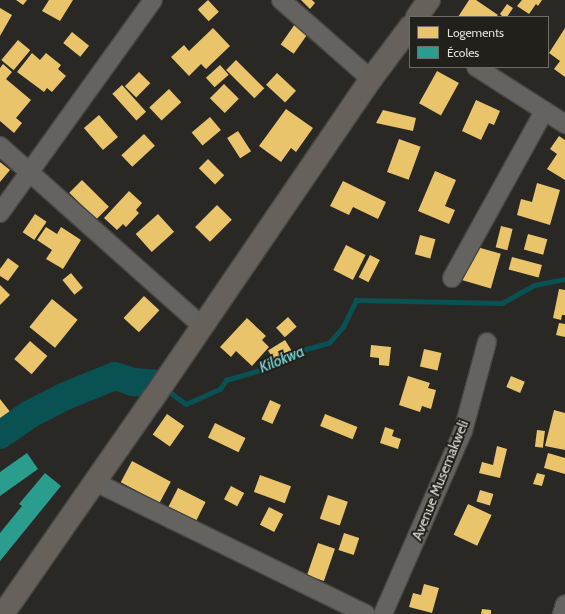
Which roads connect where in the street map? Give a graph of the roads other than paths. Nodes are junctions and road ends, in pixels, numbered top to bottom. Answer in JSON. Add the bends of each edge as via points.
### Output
{"nodes":[{"id":1,"x":152,"y":0,"type":"edge"},
{"id":2,"x":281,"y":0,"type":"edge"},
{"id":3,"x":429,"y":0,"type":"edge"},
{"id":4,"x":418,"y":16,"type":"edge"},
{"id":5,"x":409,"y":28,"type":"edge"},
{"id":6,"x":478,"y":68,"type":"edge"},
{"id":7,"x":371,"y":79,"type":"junction"},
{"id":8,"x":544,"y":111,"type":"junction"},
{"id":9,"x":565,"y":124,"type":"edge"},
{"id":10,"x":0,"y":146,"type":"edge"},
{"id":11,"x":30,"y":173,"type":"junction"},
{"id":12,"x":0,"y":213,"type":"edge"},
{"id":13,"x":452,"y":278,"type":"dead end"},
{"id":14,"x":202,"y":326,"type":"junction"},
{"id":15,"x":487,"y":342,"type":"dead end"},
{"id":16,"x":95,"y":482,"type":"junction"},
{"id":17,"x":565,"y":604,"type":"edge"},
{"id":18,"x":357,"y":612,"type":"edge"},
{"id":19,"x":3,"y":614,"type":"edge"},
{"id":20,"x":383,"y":614,"type":"edge"},
{"id":21,"x":562,"y":614,"type":"edge"}],
"edges":[{"from":1,"to":11,"type":"street"},
{"from":2,"to":7,"type":"street"},
{"from":3,"to":4,"type":"main road"},
{"from":5,"to":7,"type":"main road"},
{"from":6,"to":8,"type":"street"},
{"from":7,"to":14,"type":"main road"},
{"from":8,"to":9,"type":"street"},
{"from":8,"to":13,"type":"street"},
{"from":10,"to":11,"type":"street"},
{"from":11,"to":12,"type":"street"},
{"from":11,"to":14,"type":"street"},
{"from":14,"to":16,"type":"main road"},
{"from":15,"to":20,"type":"street","name":"Avenue Musemakweli","via":[[463,431]]},
{"from":16,"to":18,"type":"street"},
{"from":16,"to":19,"type":"main road"},
{"from":17,"to":21,"type":"street"}]}
